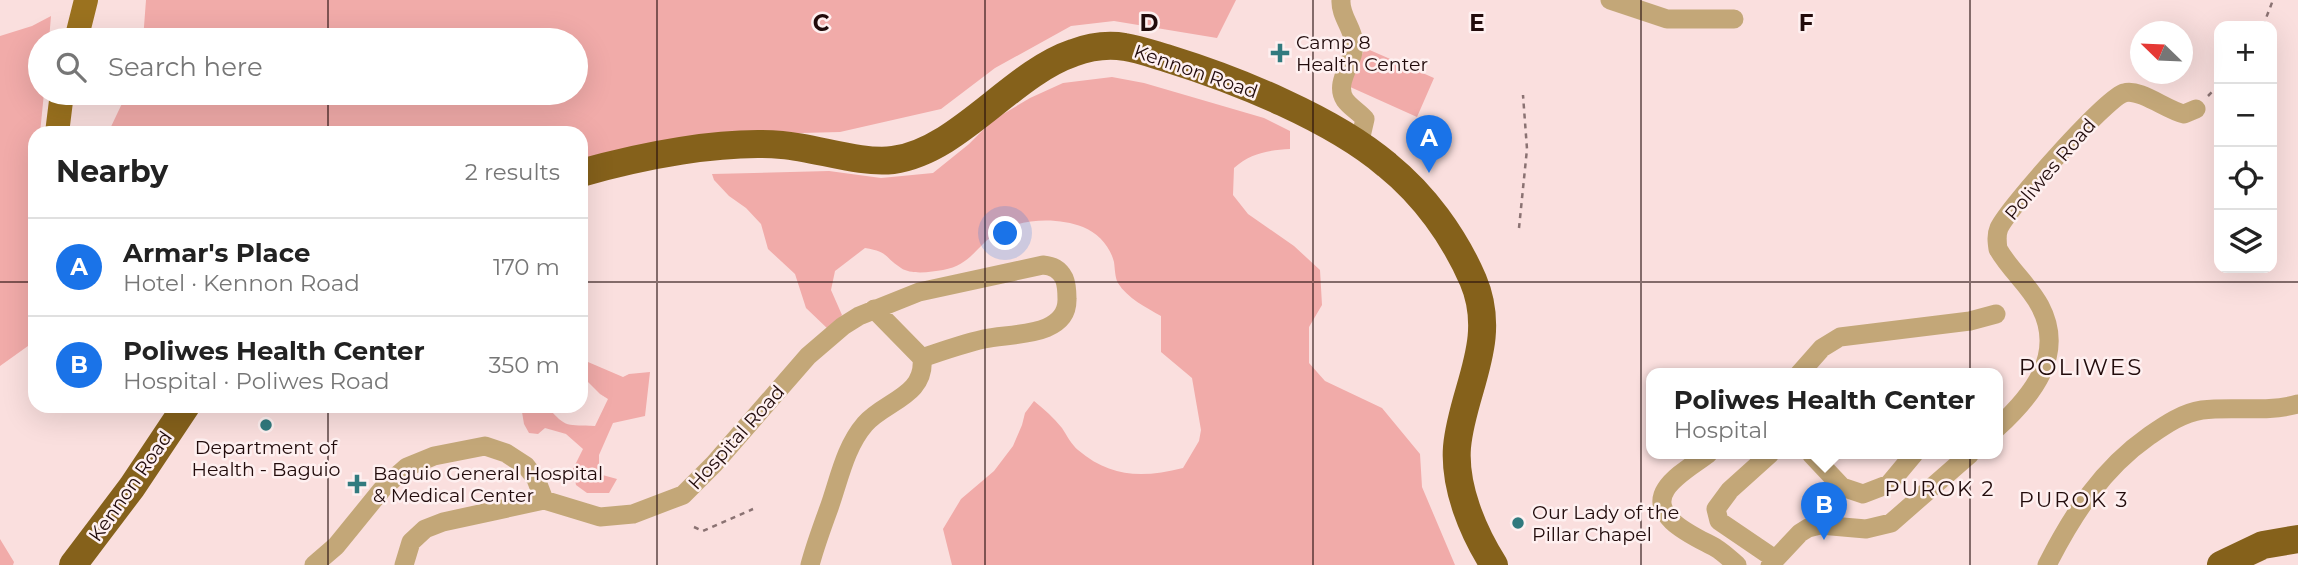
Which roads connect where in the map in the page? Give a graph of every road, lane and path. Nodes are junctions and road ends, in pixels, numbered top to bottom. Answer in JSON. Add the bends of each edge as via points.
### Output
{"nodes":[{"id":1,"x":86,"y":0,"type":"edge"},
{"id":2,"x":1341,"y":0,"type":"edge"},
{"id":3,"x":1610,"y":0,"type":"edge"},
{"id":4,"x":2273,"y":0,"type":"edge"},
{"id":5,"x":1734,"y":19,"type":"dead end"},
{"id":6,"x":2265,"y":21,"type":"edge"},
{"id":7,"x":79,"y":28,"type":"edge"},
{"id":8,"x":1523,"y":95,"type":"dead end"},
{"id":9,"x":60,"y":105,"type":"edge"},
{"id":10,"x":2196,"y":108,"type":"dead end"},
{"id":11,"x":58,"y":126,"type":"edge"},
{"id":12,"x":1359,"y":145,"type":"junction"},
{"id":13,"x":588,"y":171,"type":"edge"},
{"id":14,"x":1519,"y":228,"type":"dead end"},
{"id":15,"x":874,"y":309,"type":"junction"},
{"id":16,"x":1996,"y":314,"type":"dead end"},
{"id":17,"x":922,"y":358,"type":"junction"},
{"id":18,"x":1804,"y":368,"type":"edge"},
{"id":19,"x":2298,"y":404,"type":"edge"},
{"id":20,"x":181,"y":413,"type":"edge"},
{"id":21,"x":2003,"y":421,"type":"edge"},
{"id":22,"x":1703,"y":459,"type":"edge"},
{"id":23,"x":1764,"y":459,"type":"edge"},
{"id":24,"x":1816,"y":459,"type":"edge"},
{"id":25,"x":1910,"y":459,"type":"edge"},
{"id":26,"x":1964,"y":459,"type":"edge"},
{"id":27,"x":544,"y":500,"type":"junction"},
{"id":28,"x":753,"y":509,"type":"dead end"},
{"id":29,"x":694,"y":527,"type":"dead end"},
{"id":30,"x":2298,"y":539,"type":"edge"},
{"id":31,"x":1773,"y":562,"type":"edge"},
{"id":32,"x":73,"y":565,"type":"edge"},
{"id":33,"x":314,"y":565,"type":"edge"},
{"id":34,"x":404,"y":565,"type":"edge"},
{"id":35,"x":810,"y":565,"type":"edge"},
{"id":36,"x":1494,"y":565,"type":"edge"},
{"id":37,"x":1737,"y":565,"type":"edge"},
{"id":38,"x":2047,"y":565,"type":"edge"},
{"id":39,"x":2221,"y":565,"type":"edge"}],
"edges":[{"from":1,"to":7,"type":"main road"},
{"from":2,"to":12,"type":"street","via":[[1355,44],[1342,91],[1344,99],[1365,119]]},
{"from":3,"to":5,"type":"street","via":[[1667,19]]},
{"from":4,"to":6,"type":"path"},
{"from":8,"to":14,"type":"path","via":[[1527,149]]},
{"from":9,"to":11,"type":"main road"},
{"from":10,"to":21,"type":"street","name":"Poliwes Road","via":[[2184,114],[2135,92],[2120,94],[2056,157],[2006,217],[1999,229],[1998,249],[2041,306],[2049,347],[2039,380]]},
{"from":12,"to":13,"type":"highway","name":"Kennon Road","via":[[1266,95],[1205,70],[1124,47],[1095,47],[1046,66],[954,132],[915,154],[892,160],[749,145]]},
{"from":12,"to":36,"type":"highway","name":"Kennon Road","via":[[1386,163],[1435,216],[1459,252],[1477,292],[1480,351],[1457,466],[1475,527]]},
{"from":15,"to":17,"type":"street"},
{"from":15,"to":17,"type":"street","name":"Hospital Road","via":[[919,292],[1042,265],[1063,276],[1068,306],[1055,324]]},
{"from":15,"to":27,"type":"street","name":"Hospital Road","via":[[843,326],[808,356],[683,495],[633,514],[600,517]]},
{"from":16,"to":18,"type":"street","via":[[1840,337]]},
{"from":17,"to":35,"type":"street","via":[[916,385],[867,422],[852,442]]},
{"from":19,"to":38,"type":"street","via":[[2271,410],[2198,410],[2164,425],[2117,461],[2090,492]]},
{"from":20,"to":32,"type":"highway","name":"Kennon Road"},
{"from":22,"to":37,"type":"street","via":[[1666,489],[1664,508],[1679,528]]},
{"from":23,"to":31,"type":"street","via":[[1716,509],[1719,521]]},
{"from":24,"to":25,"type":"street","via":[[1842,487],[1863,494],[1889,484]]},
{"from":26,"to":31,"type":"street","via":[[1891,523],[1866,529],[1808,528]]},
{"from":27,"to":33,"type":"street","via":[[526,466],[506,453],[485,446],[434,456],[407,467],[384,487]]},
{"from":27,"to":34,"type":"street","via":[[425,528],[411,542]]},
{"from":28,"to":29,"type":"path","via":[[703,531]]},
{"from":30,"to":39,"type":"highway","via":[[2263,545]]}]}
